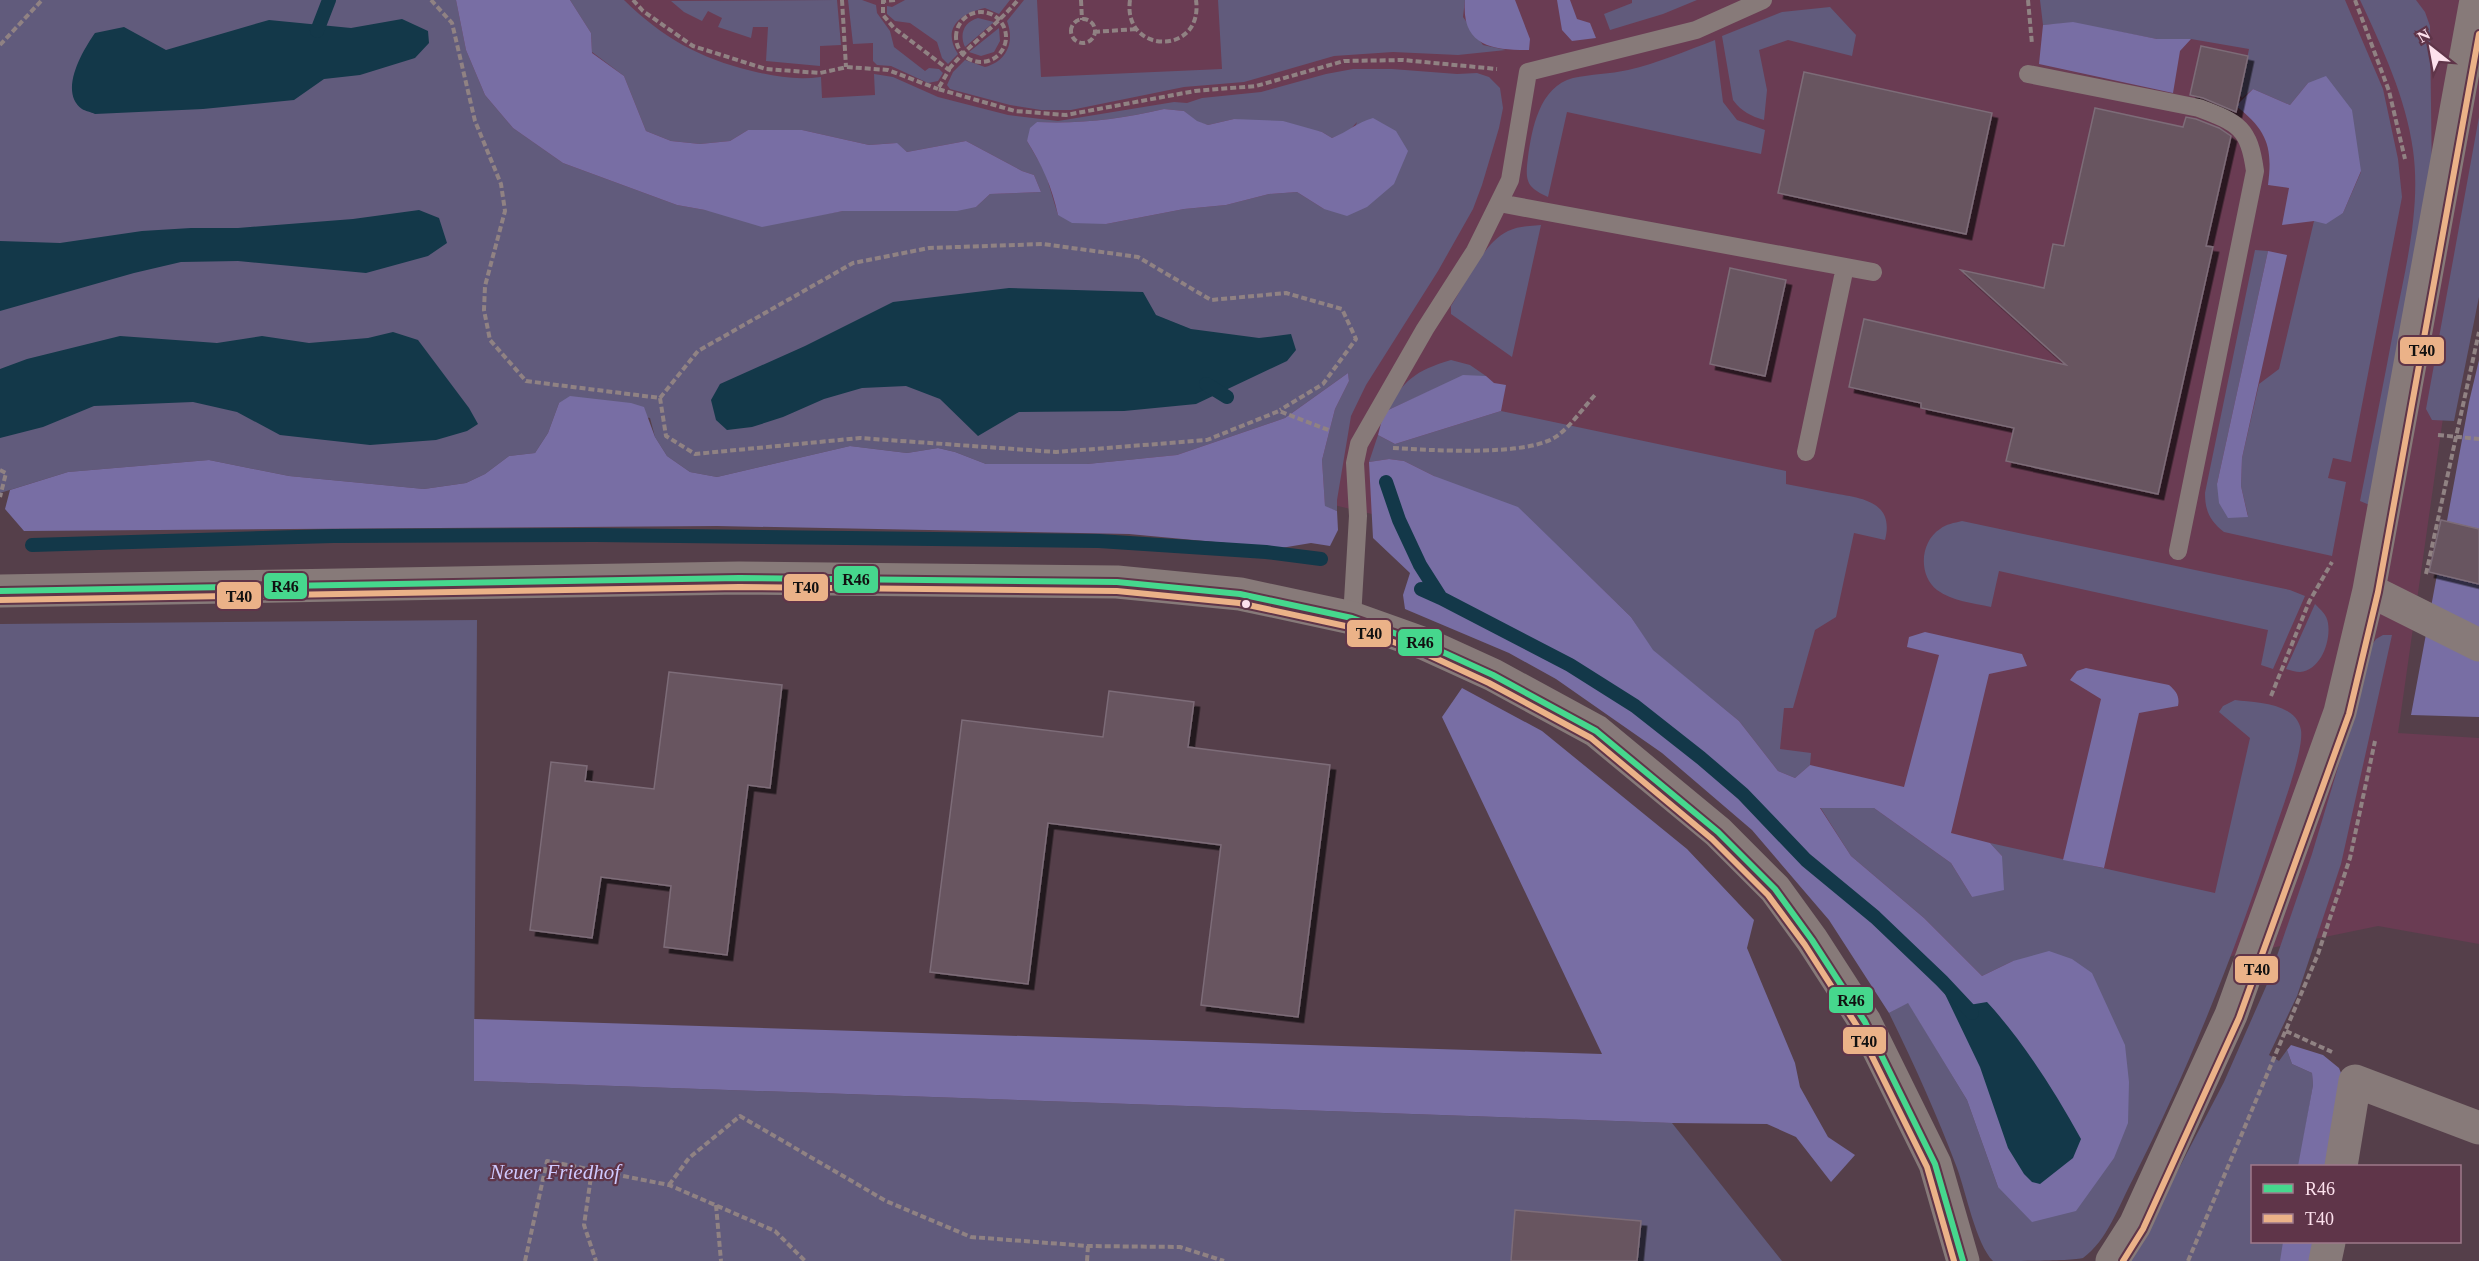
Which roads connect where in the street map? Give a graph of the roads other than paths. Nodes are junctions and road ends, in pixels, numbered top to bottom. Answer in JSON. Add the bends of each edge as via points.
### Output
{"nodes":[{"id":1,"x":1763,"y":0,"type":"edge"},
{"id":2,"x":2476,"y":0,"type":"edge"},
{"id":3,"x":2028,"y":74,"type":"dead end"},
{"id":4,"x":1498,"y":202,"type":"junction"},
{"id":5,"x":1845,"y":267,"type":"junction"},
{"id":6,"x":1873,"y":272,"type":"dead end"},
{"id":7,"x":1806,"y":452,"type":"dead end"},
{"id":8,"x":2178,"y":551,"type":"dead end"},
{"id":9,"x":2369,"y":590,"type":"junction"},
{"id":10,"x":0,"y":591,"type":"edge"},
{"id":11,"x":1352,"y":618,"type":"junction"},
{"id":12,"x":2479,"y":645,"type":"edge"},
{"id":13,"x":2479,"y":1128,"type":"edge"},
{"id":14,"x":2341,"y":1165,"type":"edge"},
{"id":15,"x":2329,"y":1243,"type":"edge"},
{"id":16,"x":1963,"y":1261,"type":"edge"},
{"id":17,"x":2112,"y":1261,"type":"edge"},
{"id":18,"x":2325,"y":1261,"type":"edge"}],
"edges":[{"from":1,"to":4,"type":"lane","via":[[1696,30],[1528,72],[1510,180]]},
{"from":2,"to":9,"type":"street"},
{"from":3,"to":8,"type":"lane","via":[[2199,108],[2240,127],[2252,147],[2255,171]]},
{"from":4,"to":5,"type":"lane"},
{"from":4,"to":11,"type":"lane","via":[[1474,250],[1359,444],[1355,463],[1358,516]]},
{"from":5,"to":6,"type":"lane"},
{"from":5,"to":7,"type":"lane"},
{"from":9,"to":12,"type":"street"},
{"from":9,"to":17,"type":"street","via":[[2340,712],[2231,1015],[2135,1226]]},
{"from":10,"to":11,"type":"street","via":[[739,578],[1117,582],[1240,594]]},
{"from":11,"to":16,"type":"street","via":[[1425,644],[1493,675],[1596,731],[1718,832],[1775,890],[1865,1022],[1935,1164]]},
{"from":13,"to":14,"type":"street","via":[[2355,1080]]},
{"from":15,"to":18,"type":"street"}]}
